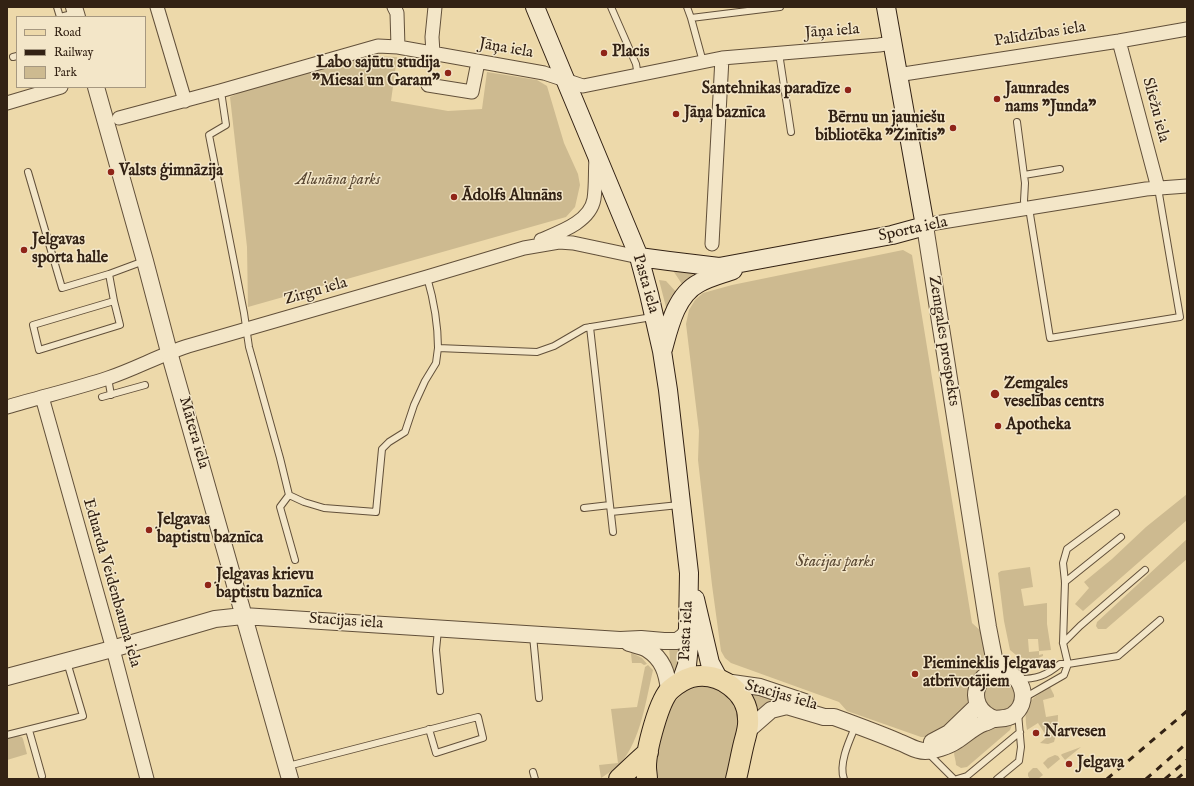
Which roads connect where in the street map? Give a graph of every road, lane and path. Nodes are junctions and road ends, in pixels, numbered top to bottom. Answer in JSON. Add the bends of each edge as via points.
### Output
{"nodes":[{"id":1,"x":157,"y":7,"type":"edge"},
{"id":2,"x":394,"y":7,"type":"edge"},
{"id":3,"x":435,"y":7,"type":"edge"},
{"id":4,"x":535,"y":7,"type":"edge"},
{"id":5,"x":611,"y":7,"type":"edge"},
{"id":6,"x":687,"y":7,"type":"edge"},
{"id":7,"x":780,"y":7,"type":"edge"},
{"id":8,"x":886,"y":7,"type":"edge"},
{"id":9,"x":76,"y":12,"type":"edge"},
{"id":10,"x":63,"y":16,"type":"edge"},
{"id":11,"x":691,"y":18,"type":"junction"},
{"id":12,"x":1187,"y":29,"type":"edge"},
{"id":13,"x":1119,"y":40,"type":"junction"},
{"id":14,"x":892,"y":43,"type":"junction"},
{"id":15,"x":398,"y":47,"type":"junction"},
{"id":16,"x":433,"y":53,"type":"junction"},
{"id":17,"x":779,"y":53,"type":"junction"},
{"id":18,"x":722,"y":58,"type":"junction"},
{"id":19,"x":478,"y":62,"type":"junction"},
{"id":20,"x":703,"y":62,"type":"junction"},
{"id":21,"x":897,"y":74,"type":"junction"},
{"id":22,"x":638,"y":76,"type":"junction"},
{"id":23,"x":566,"y":81,"type":"junction"},
{"id":24,"x":428,"y":85,"type":"dead end"},
{"id":25,"x":55,"y":88,"type":"edge"},
{"id":26,"x":96,"y":88,"type":"edge"},
{"id":27,"x":220,"y":92,"type":"junction"},
{"id":28,"x":185,"y":101,"type":"junction"},
{"id":29,"x":7,"y":103,"type":"edge"},
{"id":30,"x":119,"y":118,"type":"dead end"},
{"id":31,"x":1016,"y":122,"type":"dead end"},
{"id":32,"x":791,"y":132,"type":"dead end"},
{"id":33,"x":596,"y":154,"type":"junction"},
{"id":34,"x":1060,"y":169,"type":"dead end"},
{"id":35,"x":28,"y":172,"type":"dead end"},
{"id":36,"x":1024,"y":175,"type":"junction"},
{"id":37,"x":1187,"y":186,"type":"edge"},
{"id":38,"x":1158,"y":188,"type":"junction"},
{"id":39,"x":1027,"y":209,"type":"junction"},
{"id":40,"x":925,"y":226,"type":"junction"},
{"id":41,"x":712,"y":244,"type":"dead end"},
{"id":42,"x":524,"y":248,"type":"junction"},
{"id":43,"x":639,"y":256,"type":"junction"},
{"id":44,"x":758,"y":260,"type":"junction"},
{"id":45,"x":145,"y":261,"type":"junction"},
{"id":46,"x":109,"y":274,"type":"junction"},
{"id":47,"x":426,"y":277,"type":"junction"},
{"id":48,"x":114,"y":301,"type":"junction"},
{"id":49,"x":655,"y":316,"type":"junction"},
{"id":50,"x":590,"y":327,"type":"junction"},
{"id":51,"x":247,"y":329,"type":"junction"},
{"id":52,"x":438,"y":348,"type":"junction"},
{"id":53,"x":662,"y":351,"type":"junction"},
{"id":54,"x":170,"y":352,"type":"junction"},
{"id":55,"x":108,"y":378,"type":"junction"},
{"id":56,"x":145,"y":385,"type":"dead end"},
{"id":57,"x":111,"y":395,"type":"junction"},
{"id":58,"x":42,"y":397,"type":"junction"},
{"id":59,"x":102,"y":397,"type":"dead end"},
{"id":60,"x":7,"y":407,"type":"edge"},
{"id":61,"x":289,"y":495,"type":"junction"},
{"id":62,"x":682,"y":504,"type":"junction"},
{"id":63,"x":610,"y":505,"type":"junction"},
{"id":64,"x":584,"y":508,"type":"dead end"},
{"id":65,"x":611,"y":512,"type":"junction"},
{"id":66,"x":1116,"y":513,"type":"dead end"},
{"id":67,"x":613,"y":532,"type":"dead end"},
{"id":68,"x":1121,"y":537,"type":"dead end"},
{"id":69,"x":295,"y":560,"type":"dead end"},
{"id":70,"x":1145,"y":570,"type":"dead end"},
{"id":71,"x":690,"y":579,"type":"junction"},
{"id":72,"x":1065,"y":582,"type":"junction"},
{"id":73,"x":243,"y":616,"type":"junction"},
{"id":74,"x":1160,"y":620,"type":"dead end"},
{"id":75,"x":438,"y":628,"type":"junction"},
{"id":76,"x":688,"y":629,"type":"junction"},
{"id":77,"x":533,"y":634,"type":"junction"},
{"id":78,"x":620,"y":640,"type":"junction"},
{"id":79,"x":1063,"y":642,"type":"junction"},
{"id":80,"x":112,"y":649,"type":"junction"},
{"id":81,"x":67,"y":661,"type":"junction"},
{"id":82,"x":1068,"y":664,"type":"junction"},
{"id":83,"x":1010,"y":675,"type":"junction"},
{"id":84,"x":7,"y":677,"type":"edge"},
{"id":85,"x":721,"y":680,"type":"junction"},
{"id":86,"x":675,"y":686,"type":"junction"},
{"id":87,"x":440,"y":691,"type":"dead end"},
{"id":88,"x":539,"y":698,"type":"dead end"},
{"id":89,"x":978,"y":704,"type":"junction"},
{"id":90,"x":1020,"y":705,"type":"junction"},
{"id":91,"x":834,"y":717,"type":"junction"},
{"id":92,"x":996,"y":719,"type":"junction"},
{"id":93,"x":856,"y":725,"type":"junction"},
{"id":94,"x":29,"y":730,"type":"junction"},
{"id":95,"x":429,"y":730,"type":"junction"},
{"id":96,"x":747,"y":732,"type":"junction"},
{"id":97,"x":1020,"y":732,"type":"junction"},
{"id":98,"x":7,"y":735,"type":"edge"},
{"id":99,"x":902,"y":743,"type":"junction"},
{"id":100,"x":926,"y":751,"type":"junction"},
{"id":101,"x":648,"y":752,"type":"junction"},
{"id":102,"x":533,"y":772,"type":"dead end"},
{"id":103,"x":288,"y":773,"type":"edge"},
{"id":104,"x":42,"y":776,"type":"dead end"},
{"id":105,"x":147,"y":779,"type":"edge"},
{"id":106,"x":534,"y":779,"type":"edge"},
{"id":107,"x":619,"y":779,"type":"edge"},
{"id":108,"x":647,"y":779,"type":"edge"},
{"id":109,"x":736,"y":779,"type":"edge"},
{"id":110,"x":844,"y":779,"type":"edge"},
{"id":111,"x":954,"y":779,"type":"edge"},
{"id":112,"x":957,"y":779,"type":"edge"},
{"id":113,"x":997,"y":779,"type":"edge"}],
"edges":[{"from":1,"to":28,"type":"street"},
{"from":2,"to":15,"type":"street","via":[[397,13]]},
{"from":3,"to":16,"type":"street"},
{"from":4,"to":23,"type":"main road","name":"Pasta iela"},
{"from":5,"to":22,"type":"lane","via":[[636,64]]},
{"from":6,"to":11,"type":"lane"},
{"from":7,"to":11,"type":"lane"},
{"from":8,"to":14,"type":"main road","name":"Zemgales prospekts"},
{"from":9,"to":10,"type":"lane"},
{"from":11,"to":20,"type":"lane"},
{"from":12,"to":13,"type":"street","name":"Palīdzības iela"},
{"from":13,"to":21,"type":"street","name":"Palīdzības iela"},
{"from":13,"to":38,"type":"street","name":"Sliežu iela"},
{"from":14,"to":17,"type":"street","name":"Jāņa iela"},
{"from":14,"to":21,"type":"main road","name":"Zemgales prospekts"},
{"from":15,"to":16,"type":"street","name":"Jāņa iela"},
{"from":15,"to":27,"type":"street","name":"Jāņa iela","via":[[378,46]]},
{"from":16,"to":19,"type":"street","name":"Jāņa iela"},
{"from":17,"to":18,"type":"street","name":"Jāņa iela"},
{"from":17,"to":32,"type":"lane"},
{"from":18,"to":20,"type":"street","name":"Jāņa iela"},
{"from":18,"to":41,"type":"street"},
{"from":19,"to":23,"type":"street","name":"Jāņa iela","via":[[544,73]]},
{"from":19,"to":24,"type":"street","via":[[472,92]]},
{"from":20,"to":22,"type":"street","name":"Jāņa iela"},
{"from":21,"to":40,"type":"main road","name":"Zemgales prospekts"},
{"from":22,"to":23,"type":"street","name":"Jāņa iela","via":[[583,86]]},
{"from":23,"to":33,"type":"main road","name":"Pasta iela"},
{"from":25,"to":29,"type":"street"},
{"from":26,"to":45,"type":"street","name":"Mātera iela"},
{"from":27,"to":28,"type":"street","name":"Jāņa iela"},
{"from":27,"to":51,"type":"lane","via":[[226,125],[208,135]]},
{"from":28,"to":30,"type":"street","name":"Jāņa iela"},
{"from":31,"to":36,"type":"lane"},
{"from":33,"to":42,"type":"street","via":[[594,200],[589,210],[580,221],[570,227]]},
{"from":33,"to":43,"type":"main road","name":"Pasta iela"},
{"from":34,"to":36,"type":"lane"},
{"from":35,"to":46,"type":"lane","via":[[62,288]]},
{"from":36,"to":39,"type":"lane","via":[[1024,201]]},
{"from":37,"to":38,"type":"street","name":"Sporta iela"},
{"from":38,"to":39,"type":"street","name":"Sporta iela"},
{"from":38,"to":39,"type":"lane","via":[[1180,317],[1050,338]]},
{"from":39,"to":40,"type":"street","name":"Sporta iela"},
{"from":40,"to":44,"type":"main road","name":"Sporta iela","via":[[903,233]]},
{"from":40,"to":83,"type":"street","name":"Zemgales prospekts","via":[[988,627],[994,658]]},
{"from":42,"to":43,"type":"street","name":"Zirgu iela","via":[[559,242]]},
{"from":42,"to":47,"type":"street","name":"Zirgu iela"},
{"from":43,"to":44,"type":"main road","name":"Sporta iela","via":[[719,267]]},
{"from":43,"to":49,"type":"main road","name":"Pasta iela"},
{"from":44,"to":53,"type":"main road","via":[[698,283],[691,289],[677,306]]},
{"from":45,"to":46,"type":"lane"},
{"from":45,"to":54,"type":"street","name":"Mātera iela"},
{"from":46,"to":48,"type":"lane"},
{"from":47,"to":51,"type":"street","name":"Zirgu iela"},
{"from":47,"to":52,"type":"lane","via":[[438,329]]},
{"from":48,"to":48,"type":"lane","via":[[120,325],[39,350],[33,325]]},
{"from":49,"to":50,"type":"lane"},
{"from":49,"to":53,"type":"main road","name":"Pasta iela"},
{"from":50,"to":52,"type":"lane","via":[[537,352]]},
{"from":50,"to":63,"type":"lane"},
{"from":51,"to":54,"type":"street","name":"Zirgu iela"},
{"from":51,"to":61,"type":"lane","via":[[249,348]]},
{"from":52,"to":61,"type":"lane","via":[[436,363],[414,405],[405,432],[382,449],[376,512],[324,508]]},
{"from":53,"to":62,"type":"main road","name":"Pasta iela"},
{"from":54,"to":55,"type":"street","name":"Zirgu iela"},
{"from":54,"to":73,"type":"street","name":"Mātera iela"},
{"from":55,"to":57,"type":"lane"},
{"from":55,"to":58,"type":"street","name":"Zirgu iela"},
{"from":56,"to":57,"type":"lane"},
{"from":57,"to":59,"type":"lane"},
{"from":58,"to":60,"type":"street","name":"Zirgu iela"},
{"from":58,"to":80,"type":"street","name":"Eduarda Veidenbauma iela"},
{"from":61,"to":69,"type":"lane","via":[[280,507]]},
{"from":62,"to":65,"type":"lane"},
{"from":62,"to":71,"type":"main road","name":"Pasta iela"},
{"from":63,"to":64,"type":"lane"},
{"from":63,"to":65,"type":"lane"},
{"from":65,"to":67,"type":"lane"},
{"from":66,"to":72,"type":"lane","via":[[1067,549],[1063,563]]},
{"from":68,"to":72,"type":"lane"},
{"from":70,"to":79,"type":"lane"},
{"from":71,"to":76,"type":"main road","name":"Pasta iela"},
{"from":71,"to":85,"type":"main road","name":"Pasta iela","via":[[710,663]]},
{"from":72,"to":79,"type":"lane"},
{"from":73,"to":75,"type":"street","name":"Stacijas iela"},
{"from":73,"to":80,"type":"street","name":"Stacijas iela","via":[[215,619]]},
{"from":73,"to":103,"type":"street","name":"Mātera iela"},
{"from":74,"to":82,"type":"lane","via":[[1118,656]]},
{"from":75,"to":77,"type":"street","name":"Stacijas iela"},
{"from":75,"to":87,"type":"lane","via":[[436,650]]},
{"from":76,"to":78,"type":"street","name":"Stacijas iela","via":[[677,641]]},
{"from":76,"to":86,"type":"main road","name":"Pasta iela","via":[[687,665]]},
{"from":77,"to":78,"type":"street","name":"Stacijas iela"},
{"from":77,"to":88,"type":"lane"},
{"from":78,"to":86,"type":"street","via":[[646,649],[657,657]]},
{"from":79,"to":82,"type":"lane"},
{"from":80,"to":81,"type":"street","name":"Stacijas iela"},
{"from":80,"to":105,"type":"street","name":"Eduarda Veidenbauma iela"},
{"from":81,"to":84,"type":"street","name":"Stacijas iela"},
{"from":81,"to":94,"type":"lane","via":[[83,716]]},
{"from":82,"to":83,"type":"lane","via":[[1060,664],[1049,673],[1029,679]]},
{"from":82,"to":90,"type":"lane","via":[[1064,675]]},
{"from":83,"to":89,"type":"street","via":[[997,672],[984,678],[976,690]]},
{"from":83,"to":90,"type":"street","via":[[1021,685],[1023,692]]},
{"from":85,"to":86,"type":"main road","via":[[706,676],[693,677]]},
{"from":85,"to":91,"type":"street","name":"Stacijas iela","via":[[760,687],[798,699],[827,710]]},
{"from":85,"to":96,"type":"main road","via":[[734,688],[743,698],[747,707]]},
{"from":86,"to":101,"type":"main road","via":[[658,712]]},
{"from":89,"to":92,"type":"street","via":[[982,711]]},
{"from":89,"to":99,"type":"street","via":[[949,733],[937,740]]},
{"from":90,"to":92,"type":"street","via":[[1011,716]]},
{"from":90,"to":97,"type":"lane"},
{"from":91,"to":93,"type":"street"},
{"from":91,"to":96,"type":"street","via":[[824,717],[787,706],[771,710]]},
{"from":92,"to":100,"type":"street","via":[[972,729],[956,742]]},
{"from":93,"to":99,"type":"street"},
{"from":93,"to":110,"type":"lane","via":[[843,762]]},
{"from":94,"to":98,"type":"lane"},
{"from":94,"to":104,"type":"lane"},
{"from":95,"to":95,"type":"lane","via":[[478,717],[483,738],[436,753]]},
{"from":95,"to":103,"type":"lane"},
{"from":96,"to":109,"type":"main road"},
{"from":97,"to":112,"type":"lane","via":[[968,776]]},
{"from":97,"to":113,"type":"lane","via":[[1019,761]]},
{"from":99,"to":100,"type":"street","via":[[918,751]]},
{"from":100,"to":111,"type":"lane"},
{"from":101,"to":107,"type":"main road"},
{"from":101,"to":108,"type":"main road"},
{"from":102,"to":106,"type":"lane"}]}
